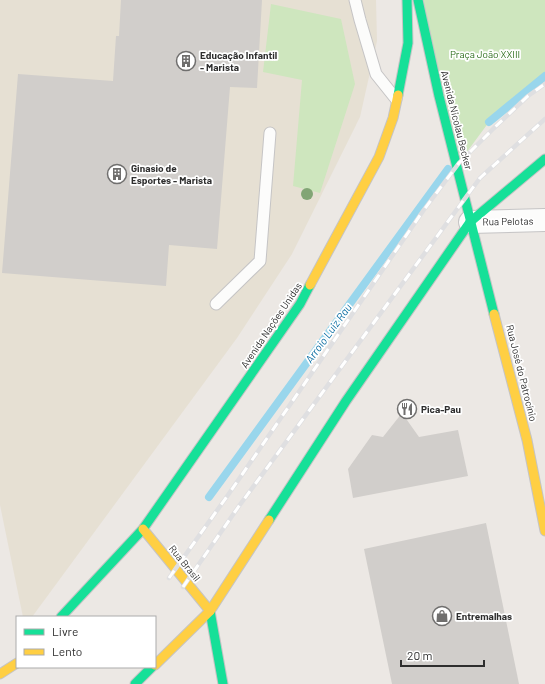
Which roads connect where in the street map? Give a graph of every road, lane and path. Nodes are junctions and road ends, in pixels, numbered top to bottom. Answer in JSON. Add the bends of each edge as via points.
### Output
{"nodes":[{"id":1,"x":355,"y":0,"type":"edge"},
{"id":2,"x":407,"y":0,"type":"edge"},
{"id":3,"x":418,"y":0,"type":"edge"},
{"id":4,"x":396,"y":99,"type":"junction"},
{"id":5,"x":270,"y":133,"type":"dead end"},
{"id":6,"x":545,"y":149,"type":"edge"},
{"id":7,"x":545,"y":158,"type":"edge"},
{"id":8,"x":535,"y":167,"type":"junction"},
{"id":9,"x":545,"y":220,"type":"edge"},
{"id":10,"x":470,"y":222,"type":"junction"},
{"id":11,"x":216,"y":304,"type":"dead end"},
{"id":12,"x":143,"y":529,"type":"junction"},
{"id":13,"x":545,"y":531,"type":"edge"},
{"id":14,"x":210,"y":611,"type":"junction"},
{"id":15,"x":62,"y":616,"type":"edge"},
{"id":16,"x":156,"y":663,"type":"edge"},
{"id":17,"x":16,"y":664,"type":"edge"},
{"id":18,"x":151,"y":668,"type":"edge"},
{"id":19,"x":0,"y":674,"type":"edge"},
{"id":20,"x":135,"y":684,"type":"edge"},
{"id":21,"x":224,"y":684,"type":"edge"}],
"edges":[{"from":1,"to":4,"type":"lane","via":[[376,74]]},
{"from":2,"to":4,"type":"main road","name":"Avenida Nações Unidas","via":[[408,43]]},
{"from":3,"to":10,"type":"main road","name":"Avenida Nicolau Becker"},
{"from":4,"to":12,"type":"main road","name":"Avenida Nações Unidas","via":[[393,118],[379,157],[300,304]]},
{"from":5,"to":11,"type":"lane","via":[[260,261]]},
{"from":6,"to":8,"type":"main road"},
{"from":7,"to":8,"type":"main road"},
{"from":8,"to":10,"type":"main road"},
{"from":9,"to":10,"type":"street","name":"Rua Pelotas"},
{"from":10,"to":13,"type":"main road","name":"Rua José do Patrocínio","via":[[527,440]]},
{"from":10,"to":14,"type":"main road","via":[[346,401]]},
{"from":12,"to":14,"type":"main road","name":"Rua Brasil"},
{"from":12,"to":15,"type":"main road","name":"Avenida Nações Unidas"},
{"from":14,"to":16,"type":"main road"},
{"from":14,"to":21,"type":"main road"},
{"from":17,"to":19,"type":"main road"},
{"from":18,"to":20,"type":"main road"}]}
